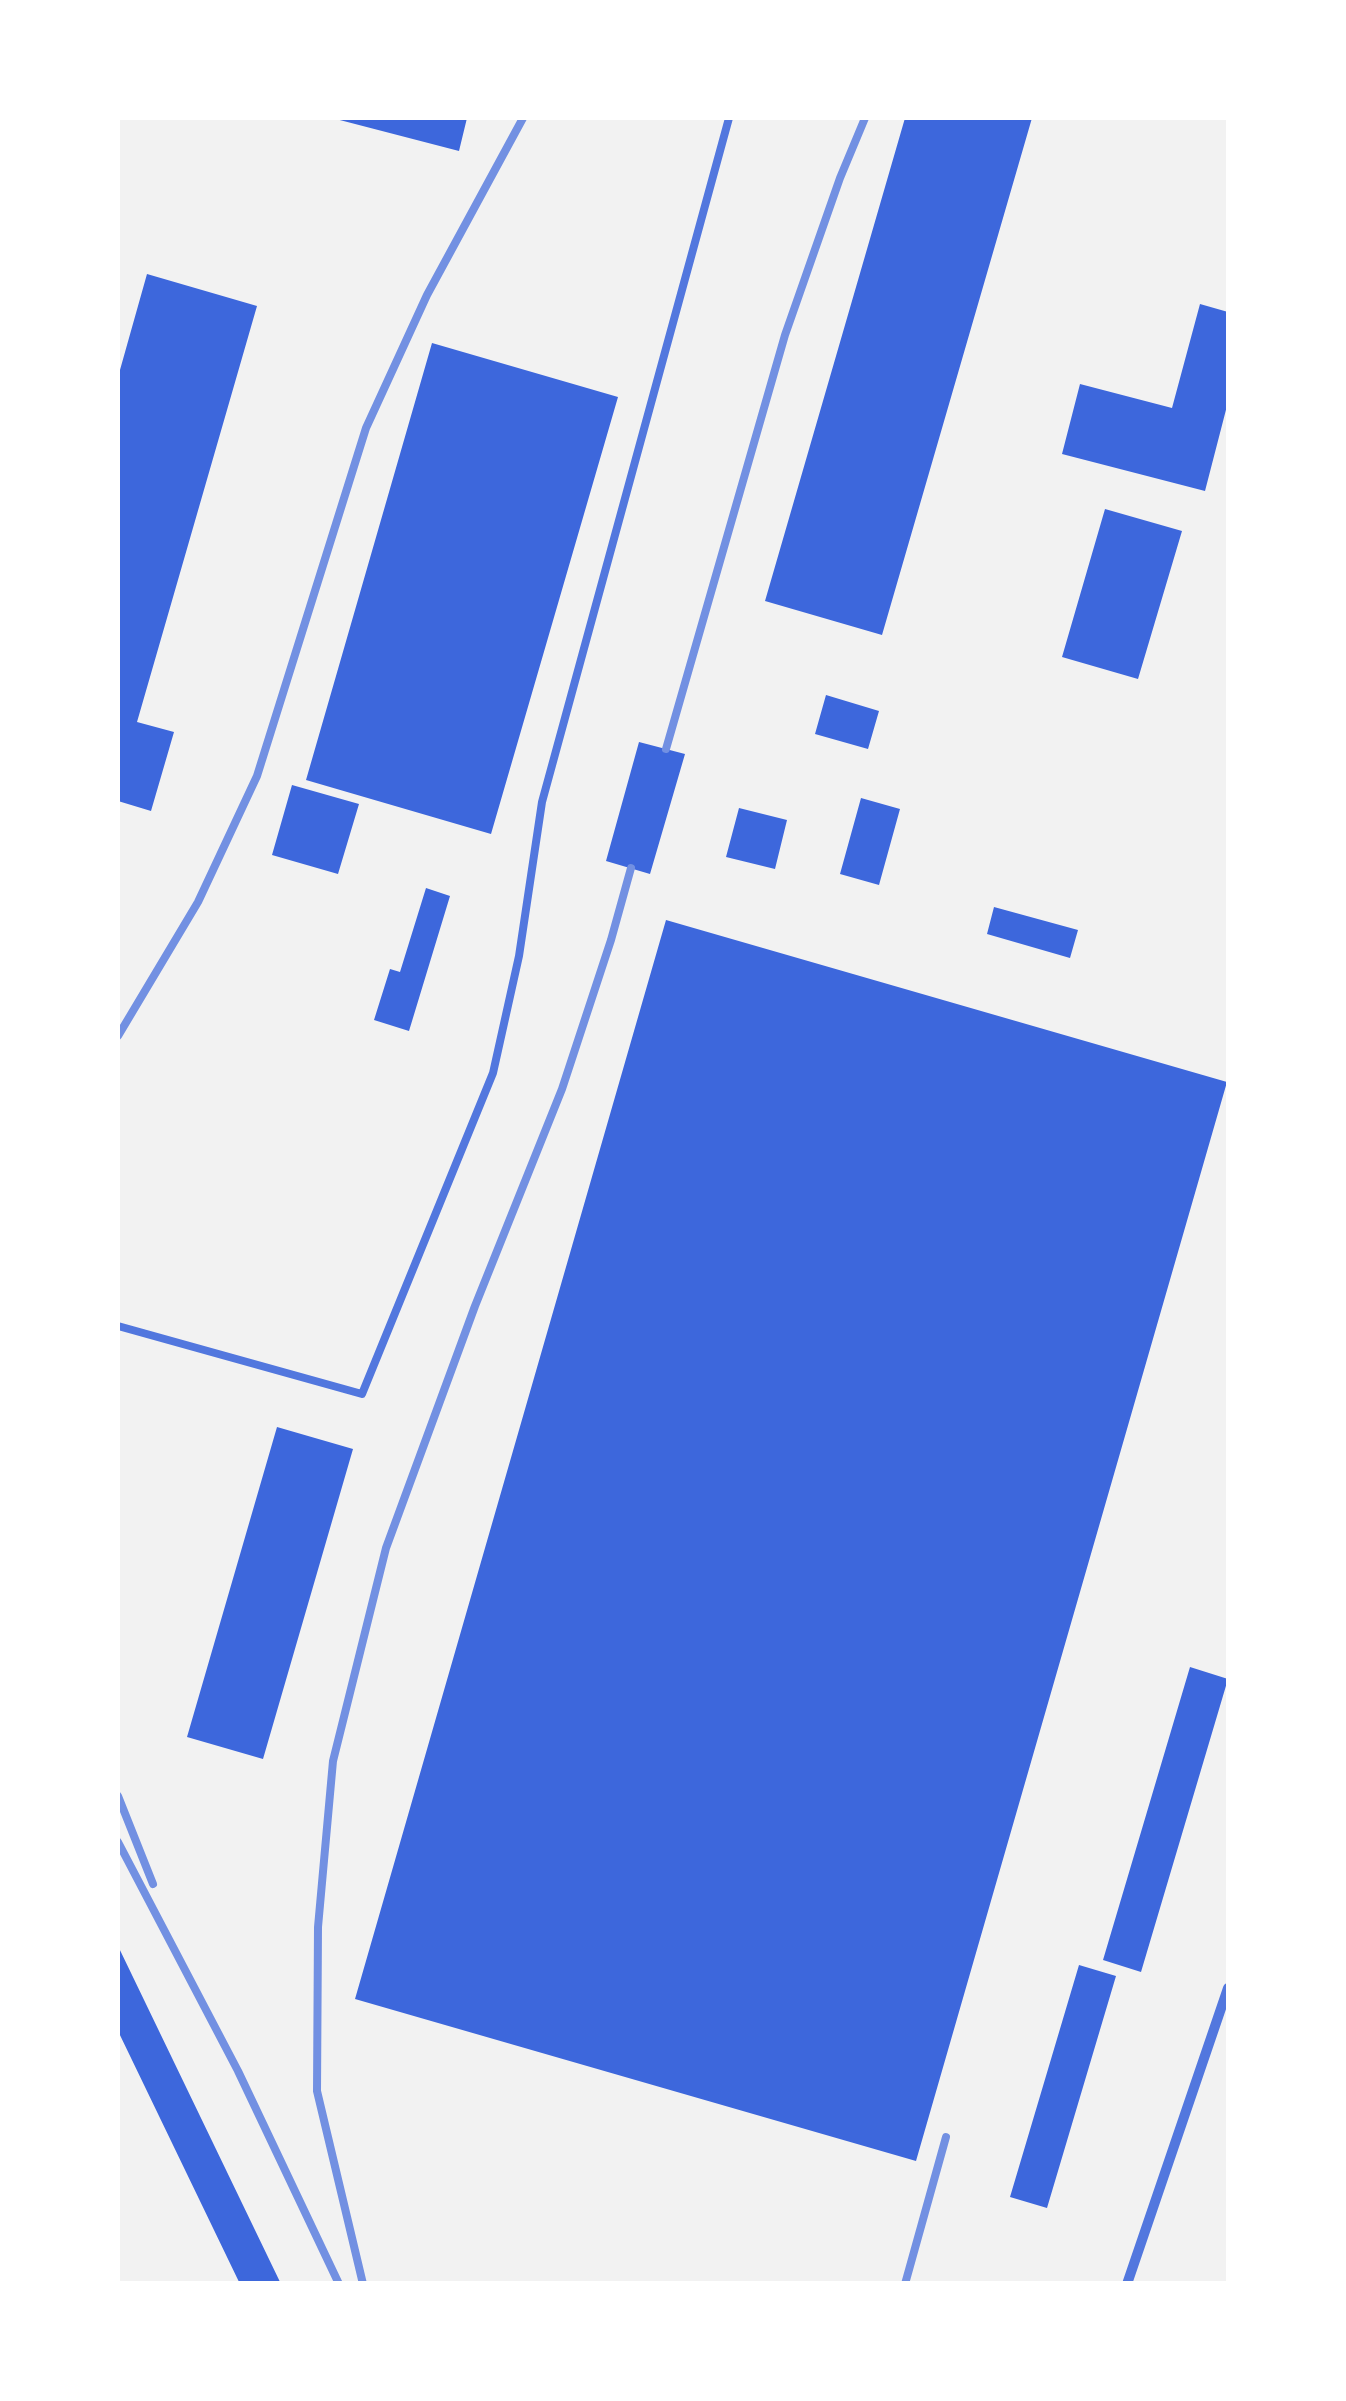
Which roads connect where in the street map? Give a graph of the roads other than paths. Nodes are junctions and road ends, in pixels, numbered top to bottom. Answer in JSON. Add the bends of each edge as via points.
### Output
{"nodes":[{"id":1,"x":729,"y":118,"type":"edge"},
{"id":2,"x":118,"y":1326,"type":"edge"},
{"id":3,"x":1228,"y":1988,"type":"edge"},
{"id":4,"x":1127,"y":2284,"type":"edge"}],
"edges":[{"from":1,"to":2,"type":"lane","via":[[542,802],[520,956],[493,1073],[362,1394]]},
{"from":3,"to":4,"type":"street"}]}
